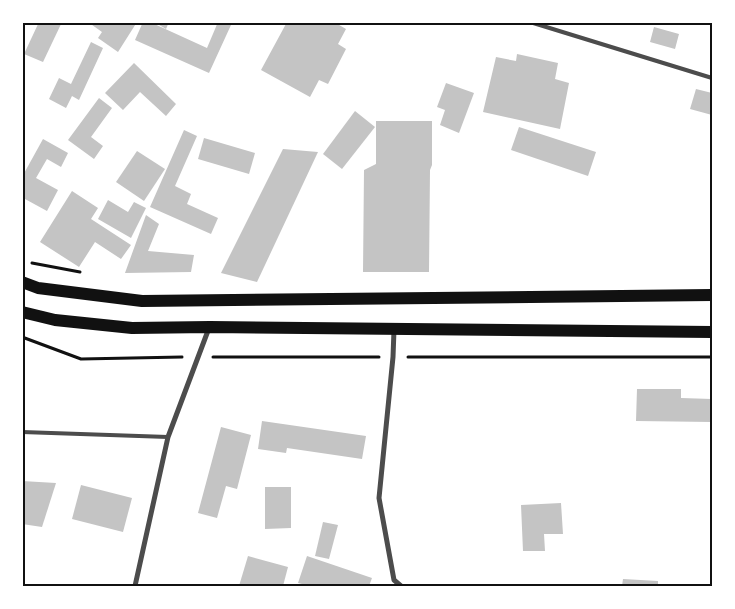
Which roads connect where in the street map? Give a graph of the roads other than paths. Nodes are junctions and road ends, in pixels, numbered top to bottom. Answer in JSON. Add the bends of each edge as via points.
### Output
{"nodes":[{"id":1,"x":530,"y":22,"type":"edge"},
{"id":2,"x":712,"y":78,"type":"edge"},
{"id":3,"x":22,"y":282,"type":"edge"},
{"id":4,"x":712,"y":296,"type":"edge"},
{"id":5,"x":22,"y":312,"type":"edge"},
{"id":6,"x":210,"y":327,"type":"junction"},
{"id":7,"x":394,"y":329,"type":"junction"},
{"id":8,"x":712,"y":332,"type":"edge"},
{"id":9,"x":22,"y":432,"type":"edge"},
{"id":10,"x":168,"y":437,"type":"junction"},
{"id":11,"x":135,"y":586,"type":"edge"},
{"id":12,"x":401,"y":586,"type":"edge"}],
"edges":[{"from":1,"to":2,"type":"lane"},
{"from":3,"to":4,"type":"main road","via":[[38,288],[142,300]]},
{"from":5,"to":6,"type":"main road","via":[[55,320],[132,328]]},
{"from":6,"to":7,"type":"main road"},
{"from":6,"to":10,"type":"street"},
{"from":7,"to":8,"type":"main road"},
{"from":7,"to":12,"type":"street","via":[[379,498],[394,580]]},
{"from":9,"to":10,"type":"lane"},
{"from":10,"to":11,"type":"street"}]}
